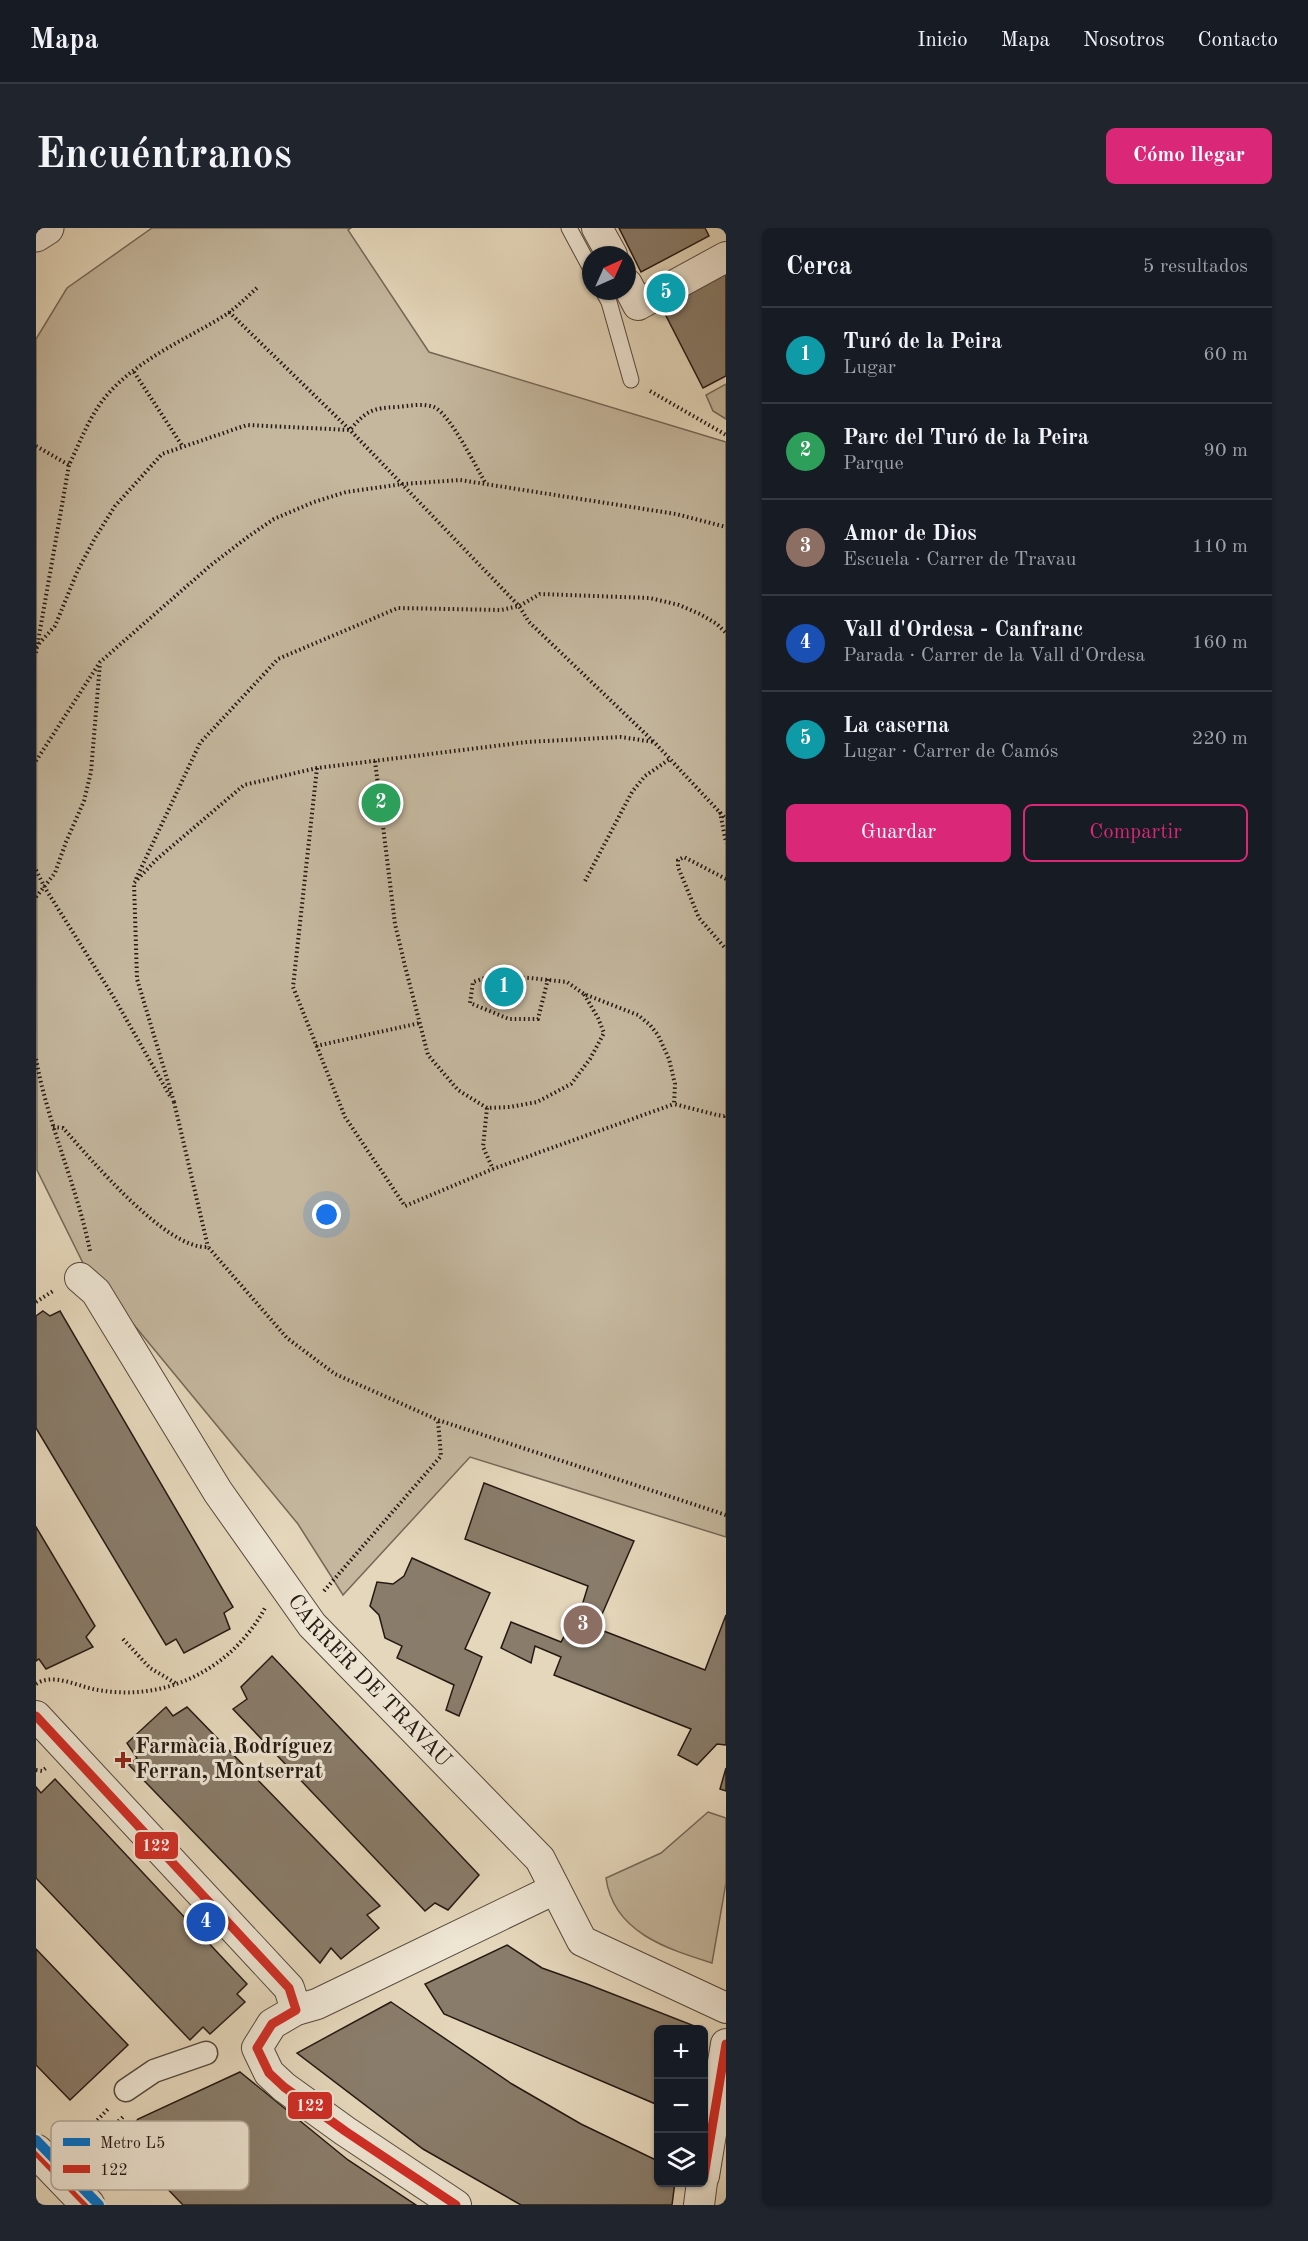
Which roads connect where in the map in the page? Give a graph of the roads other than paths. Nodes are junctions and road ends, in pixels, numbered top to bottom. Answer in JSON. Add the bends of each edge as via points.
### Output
{"nodes":[{"id":1,"x":47,"y":228,"type":"edge"},
{"id":2,"x":569,"y":228,"type":"edge"},
{"id":3,"x":597,"y":228,"type":"edge"},
{"id":4,"x":36,"y":235,"type":"edge"},
{"id":5,"x":607,"y":246,"type":"edge"},
{"id":6,"x":582,"y":252,"type":"edge"},
{"id":7,"x":726,"y":257,"type":"edge"},
{"id":8,"x":608,"y":300,"type":"edge"},
{"id":9,"x":635,"y":300,"type":"edge"},
{"id":10,"x":631,"y":380,"type":"road end"},
{"id":11,"x":75,"y":1276,"type":"road end"},
{"id":12,"x":36,"y":1716,"type":"edge"},
{"id":13,"x":555,"y":1889,"type":"junction"},
{"id":14,"x":726,"y":2008,"type":"edge"},
{"id":15,"x":296,"y":2010,"type":"junction"},
{"id":16,"x":726,"y":2044,"type":"edge"},
{"id":17,"x":206,"y":2053,"type":"dead end"},
{"id":18,"x":130,"y":2099,"type":"road end"},
{"id":19,"x":36,"y":2151,"type":"edge"},
{"id":20,"x":708,"y":2152,"type":"edge"},
{"id":21,"x":51,"y":2167,"type":"edge"},
{"id":22,"x":701,"y":2187,"type":"edge"},
{"id":23,"x":74,"y":2190,"type":"edge"},
{"id":24,"x":88,"y":2205,"type":"edge"},
{"id":25,"x":456,"y":2205,"type":"edge"},
{"id":26,"x":699,"y":2205,"type":"edge"}],
"edges":[{"from":1,"to":4,"type":"street"},
{"from":2,"to":6,"type":"lane"},
{"from":3,"to":5,"type":"street"},
{"from":7,"to":9,"type":"street","via":[[638,305]]},
{"from":8,"to":10,"type":"lane"},
{"from":11,"to":13,"type":"street","name":"CARRER DE TRAVAU","via":[[96,1292],[218,1492],[312,1625],[532,1850]]},
{"from":12,"to":15,"type":"street","via":[[289,1988]]},
{"from":13,"to":14,"type":"street","name":"CARRER DE TRAVAU","via":[[582,1941]]},
{"from":13,"to":15,"type":"street","via":[[317,2004]]},
{"from":15,"to":25,"type":"street","via":[[272,2024],[257,2048],[269,2073],[345,2131]]},
{"from":16,"to":20,"type":"street"},
{"from":17,"to":18,"type":"street","via":[[154,2071]]},
{"from":19,"to":21,"type":"street"},
{"from":22,"to":26,"type":"street"},
{"from":23,"to":24,"type":"street"}]}
